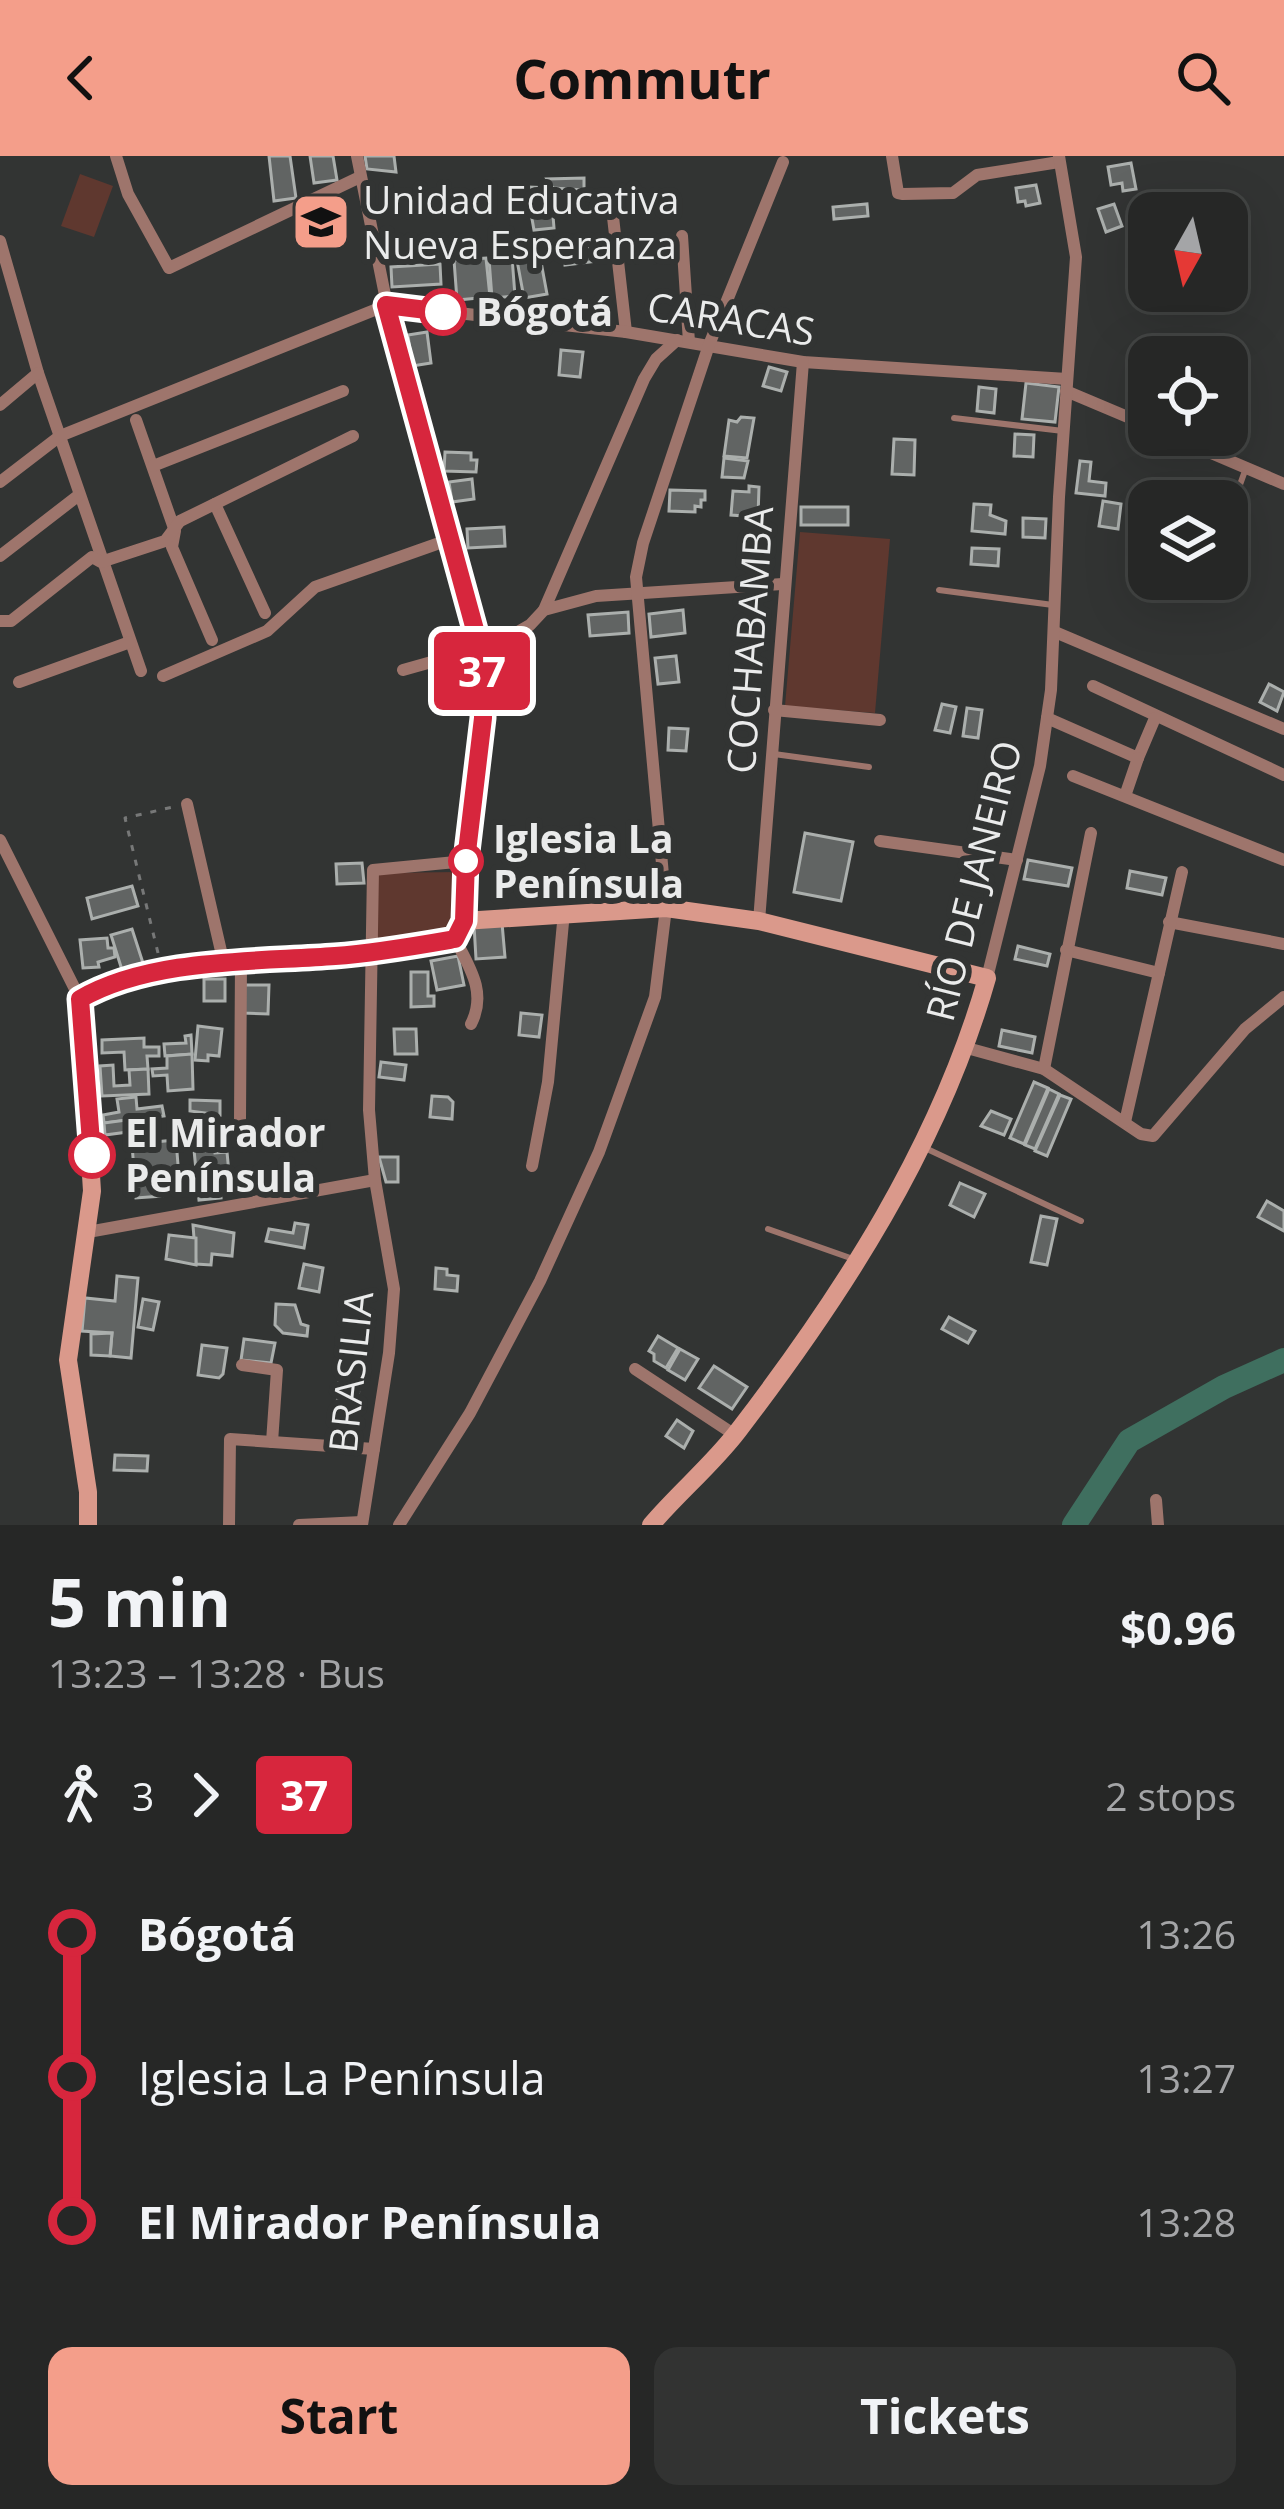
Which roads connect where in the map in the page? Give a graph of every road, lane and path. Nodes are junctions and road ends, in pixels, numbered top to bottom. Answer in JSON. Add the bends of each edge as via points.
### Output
{"nodes":[{"id":1,"x":116,"y":156,"type":"edge"},
{"id":2,"x":357,"y":156,"type":"edge"},
{"id":3,"x":892,"y":156,"type":"edge"},
{"id":4,"x":1059,"y":159,"type":"edge"},
{"id":5,"x":783,"y":162,"type":"dead end"},
{"id":6,"x":360,"y":177,"type":"junction"},
{"id":7,"x":613,"y":217,"type":"dead end"},
{"id":8,"x":682,"y":236,"type":"dead end"},
{"id":9,"x":0,"y":241,"type":"edge"},
{"id":10,"x":386,"y":305,"type":"junction"},
{"id":11,"x":626,"y":332,"type":"junction"},
{"id":12,"x":683,"y":341,"type":"junction"},
{"id":13,"x":709,"y":345,"type":"junction"},
{"id":14,"x":803,"y":362,"type":"junction"},
{"id":15,"x":38,"y":373,"type":"junction"},
{"id":16,"x":1067,"y":385,"type":"junction"},
{"id":17,"x":343,"y":391,"type":"dead end"},
{"id":18,"x":0,"y":405,"type":"edge"},
{"id":19,"x":1128,"y":416,"type":"edge"},
{"id":20,"x":954,"y":418,"type":"dead end"},
{"id":21,"x":136,"y":420,"type":"dead end"},
{"id":22,"x":1063,"y":431,"type":"junction"},
{"id":23,"x":60,"y":436,"type":"junction"},
{"id":24,"x":353,"y":436,"type":"dead end"},
{"id":25,"x":1218,"y":456,"type":"edge"},
{"id":26,"x":153,"y":466,"type":"junction"},
{"id":27,"x":1246,"y":468,"type":"junction"},
{"id":28,"x":1242,"y":480,"type":"edge"},
{"id":29,"x":0,"y":482,"type":"edge"},
{"id":30,"x":1284,"y":484,"type":"edge"},
{"id":31,"x":79,"y":495,"type":"junction"},
{"id":32,"x":215,"y":504,"type":"junction"},
{"id":33,"x":175,"y":531,"type":"junction"},
{"id":34,"x":448,"y":540,"type":"junction"},
{"id":35,"x":0,"y":556,"type":"edge"},
{"id":36,"x":101,"y":562,"type":"junction"},
{"id":37,"x":783,"y":584,"type":"junction"},
{"id":38,"x":939,"y":590,"type":"dead end"},
{"id":39,"x":635,"y":594,"type":"junction"},
{"id":40,"x":1056,"y":606,"type":"junction"},
{"id":41,"x":544,"y":610,"type":"junction"},
{"id":42,"x":266,"y":613,"type":"dead end"},
{"id":43,"x":0,"y":621,"type":"edge"},
{"id":44,"x":1055,"y":632,"type":"junction"},
{"id":45,"x":212,"y":640,"type":"dead end"},
{"id":46,"x":130,"y":642,"type":"junction"},
{"id":47,"x":480,"y":648,"type":"junction"},
{"id":48,"x":404,"y":670,"type":"dead end"},
{"id":49,"x":141,"y":671,"type":"dead end"},
{"id":50,"x":163,"y":676,"type":"dead end"},
{"id":51,"x":19,"y":682,"type":"dead end"},
{"id":52,"x":1093,"y":686,"type":"dead end"},
{"id":53,"x":774,"y":710,"type":"junction"},
{"id":54,"x":1047,"y":718,"type":"junction"},
{"id":55,"x":1155,"y":718,"type":"junction"},
{"id":56,"x":880,"y":720,"type":"dead end"},
{"id":57,"x":1284,"y":728,"type":"edge"},
{"id":58,"x":771,"y":754,"type":"junction"},
{"id":59,"x":1138,"y":758,"type":"junction"},
{"id":60,"x":868,"y":767,"type":"dead end"},
{"id":61,"x":1284,"y":775,"type":"edge"},
{"id":62,"x":1073,"y":776,"type":"dead end"},
{"id":63,"x":1124,"y":796,"type":"junction"},
{"id":64,"x":187,"y":804,"type":"joint"},
{"id":65,"x":1091,"y":833,"type":"dead end"},
{"id":66,"x":0,"y":840,"type":"edge"},
{"id":67,"x":880,"y":841,"type":"dead end"},
{"id":68,"x":466,"y":860,"type":"junction"},
{"id":69,"x":1017,"y":860,"type":"junction"},
{"id":70,"x":1284,"y":860,"type":"edge"},
{"id":71,"x":1182,"y":872,"type":"dead end"},
{"id":72,"x":666,"y":908,"type":"junction"},
{"id":73,"x":564,"y":912,"type":"junction"},
{"id":74,"x":759,"y":922,"type":"junction"},
{"id":75,"x":1169,"y":922,"type":"junction"},
{"id":76,"x":459,"y":930,"type":"junction"},
{"id":77,"x":1284,"y":944,"type":"edge"},
{"id":78,"x":1066,"y":950,"type":"junction"},
{"id":79,"x":373,"y":953,"type":"junction"},
{"id":80,"x":232,"y":964,"type":"junction"},
{"id":81,"x":162,"y":969,"type":"junction"},
{"id":82,"x":1160,"y":973,"type":"junction"},
{"id":83,"x":987,"y":978,"type":"junction"},
{"id":84,"x":1284,"y":997,"type":"edge"},
{"id":85,"x":80,"y":999,"type":"junction"},
{"id":86,"x":471,"y":1024,"type":"dead end"},
{"id":87,"x":967,"y":1048,"type":"junction"},
{"id":88,"x":1044,"y":1070,"type":"junction"},
{"id":89,"x":240,"y":1119,"type":"dead end"},
{"id":90,"x":1125,"y":1122,"type":"junction"},
{"id":91,"x":922,"y":1147,"type":"junction"},
{"id":92,"x":532,"y":1166,"type":"dead end"},
{"id":93,"x":375,"y":1180,"type":"junction"},
{"id":94,"x":1081,"y":1221,"type":"dead end"},
{"id":95,"x":768,"y":1229,"type":"dead end"},
{"id":96,"x":88,"y":1232,"type":"junction"},
{"id":97,"x":859,"y":1261,"type":"junction"},
{"id":98,"x":242,"y":1365,"type":"dead end"},
{"id":99,"x":340,"y":1365,"type":"dead end"},
{"id":100,"x":635,"y":1369,"type":"dead end"},
{"id":101,"x":735,"y":1435,"type":"junction"},
{"id":102,"x":272,"y":1442,"type":"junction"},
{"id":103,"x":334,"y":1446,"type":"junction"},
{"id":104,"x":374,"y":1449,"type":"junction"},
{"id":105,"x":1156,"y":1500,"type":"dead end"},
{"id":106,"x":362,"y":1523,"type":"edge"},
{"id":107,"x":88,"y":1525,"type":"edge"},
{"id":108,"x":229,"y":1525,"type":"edge"},
{"id":109,"x":299,"y":1525,"type":"edge"},
{"id":110,"x":399,"y":1525,"type":"edge"},
{"id":111,"x":651,"y":1525,"type":"edge"},
{"id":112,"x":1158,"y":1525,"type":"edge"}],
"edges":[{"from":1,"to":6,"type":"street","via":[[169,268]]},
{"from":2,"to":6,"type":"street"},
{"from":3,"to":4,"type":"street","via":[[903,194],[952,193],[977,175]]},
{"from":4,"to":16,"type":"street","name":"RÍO DE JANEIRO","via":[[1076,257]]},
{"from":5,"to":13,"type":"street"},
{"from":6,"to":10,"type":"street"},
{"from":7,"to":11,"type":"street"},
{"from":8,"to":12,"type":"street"},
{"from":9,"to":15,"type":"street"},
{"from":10,"to":11,"type":"street","name":"CARACAS"},
{"from":10,"to":23,"type":"street"},
{"from":10,"to":34,"type":"street"},
{"from":11,"to":12,"type":"street","name":"CARACAS"},
{"from":12,"to":13,"type":"street","name":"CARACAS"},
{"from":12,"to":41,"type":"street","via":[[656,358],[644,379]]},
{"from":13,"to":14,"type":"street","name":"CARACAS"},
{"from":13,"to":39,"type":"street","via":[[643,543]]},
{"from":14,"to":16,"type":"street","name":"CARACAS"},
{"from":14,"to":37,"type":"street","name":"COCHABAMBA"},
{"from":15,"to":18,"type":"street"},
{"from":15,"to":23,"type":"street"},
{"from":16,"to":19,"type":"street","name":"CARACAS"},
{"from":16,"to":22,"type":"street","name":"RÍO DE JANEIRO"},
{"from":17,"to":26,"type":"street"},
{"from":20,"to":22,"type":"lane"},
{"from":21,"to":26,"type":"street"},
{"from":22,"to":40,"type":"street","name":"RÍO DE JANEIRO"},
{"from":23,"to":29,"type":"street"},
{"from":23,"to":31,"type":"street"},
{"from":24,"to":32,"type":"street"},
{"from":25,"to":27,"type":"street"},
{"from":26,"to":33,"type":"street"},
{"from":27,"to":28,"type":"lane"},
{"from":27,"to":30,"type":"street"},
{"from":31,"to":35,"type":"street"},
{"from":31,"to":36,"type":"street"},
{"from":32,"to":33,"type":"street"},
{"from":32,"to":42,"type":"street"},
{"from":33,"to":36,"type":"street"},
{"from":33,"to":45,"type":"street","via":[[172,548]]},
{"from":34,"to":47,"type":"street"},
{"from":34,"to":50,"type":"street","via":[[315,587],[267,631]]},
{"from":36,"to":43,"type":"street","via":[[92,557],[11,621]]},
{"from":36,"to":46,"type":"street"},
{"from":37,"to":39,"type":"street"},
{"from":37,"to":53,"type":"street","name":"COCHABAMBA"},
{"from":38,"to":40,"type":"lane"},
{"from":39,"to":41,"type":"street"},
{"from":39,"to":72,"type":"street"},
{"from":40,"to":44,"type":"street","name":"RÍO DE JANEIRO"},
{"from":41,"to":47,"type":"street","via":[[515,636]]},
{"from":44,"to":54,"type":"street","name":"RÍO DE JANEIRO"},
{"from":44,"to":57,"type":"street"},
{"from":46,"to":49,"type":"street"},
{"from":46,"to":51,"type":"street"},
{"from":47,"to":48,"type":"street"},
{"from":47,"to":68,"type":"street","via":[[483,718]]},
{"from":52,"to":55,"type":"street"},
{"from":53,"to":56,"type":"street"},
{"from":53,"to":58,"type":"street","name":"COCHABAMBA"},
{"from":54,"to":59,"type":"street"},
{"from":54,"to":69,"type":"street","name":"RÍO DE JANEIRO"},
{"from":55,"to":59,"type":"street"},
{"from":55,"to":61,"type":"street"},
{"from":58,"to":60,"type":"lane"},
{"from":58,"to":74,"type":"street","name":"COCHABAMBA"},
{"from":59,"to":63,"type":"street"},
{"from":62,"to":63,"type":"street"},
{"from":63,"to":70,"type":"street"},
{"from":64,"to":80,"type":"street"},
{"from":64,"to":81,"type":"path","via":[[125,818]]},
{"from":65,"to":78,"type":"street"},
{"from":66,"to":85,"type":"street"},
{"from":67,"to":69,"type":"street"},
{"from":68,"to":76,"type":"street"},
{"from":68,"to":79,"type":"street","name":"BRASILIA","via":[[373,870]]},
{"from":69,"to":83,"type":"street","name":"RÍO DE JANEIRO"},
{"from":71,"to":75,"type":"street"},
{"from":72,"to":73,"type":"street"},
{"from":72,"to":74,"type":"street"},
{"from":72,"to":110,"type":"street","via":[[655,997],[599,1152],[500,1358]]},
{"from":73,"to":76,"type":"street"},
{"from":73,"to":92,"type":"street"},
{"from":74,"to":83,"type":"street"},
{"from":75,"to":77,"type":"street"},
{"from":75,"to":82,"type":"street"},
{"from":76,"to":79,"type":"street"},
{"from":76,"to":86,"type":"street","via":[[477,983]]},
{"from":78,"to":82,"type":"street"},
{"from":78,"to":88,"type":"street"},
{"from":79,"to":80,"type":"street"},
{"from":79,"to":93,"type":"street","name":"BRASILIA"},
{"from":80,"to":81,"type":"street"},
{"from":80,"to":89,"type":"street"},
{"from":81,"to":85,"type":"street"},
{"from":82,"to":90,"type":"street"},
{"from":83,"to":87,"type":"street","name":"RÍO DE JANEIRO"},
{"from":84,"to":90,"type":"street","via":[[1245,1029],[1153,1136]]},
{"from":85,"to":96,"type":"street","via":[[92,1155]]},
{"from":87,"to":88,"type":"street"},
{"from":87,"to":91,"type":"street","name":"RÍO DE JANEIRO"},
{"from":88,"to":90,"type":"street"},
{"from":91,"to":94,"type":"lane"},
{"from":91,"to":97,"type":"street","name":"RÍO DE JANEIRO"},
{"from":93,"to":96,"type":"street"},
{"from":93,"to":104,"type":"street","name":"BRASILIA","via":[[394,1289]]},
{"from":95,"to":97,"type":"lane"},
{"from":96,"to":107,"type":"street","via":[[68,1360]]},
{"from":97,"to":101,"type":"street","name":"RÍO DE JANEIRO"},
{"from":98,"to":102,"type":"street","via":[[277,1370]]},
{"from":99,"to":103,"type":"path"},
{"from":100,"to":101,"type":"street"},
{"from":101,"to":111,"type":"street","name":"RÍO DE JANEIRO"},
{"from":102,"to":103,"type":"street"},
{"from":102,"to":108,"type":"street","via":[[230,1439]]},
{"from":103,"to":104,"type":"street"},
{"from":104,"to":106,"type":"street","name":"BRASILIA"},
{"from":105,"to":112,"type":"street"},
{"from":106,"to":109,"type":"street"}]}
